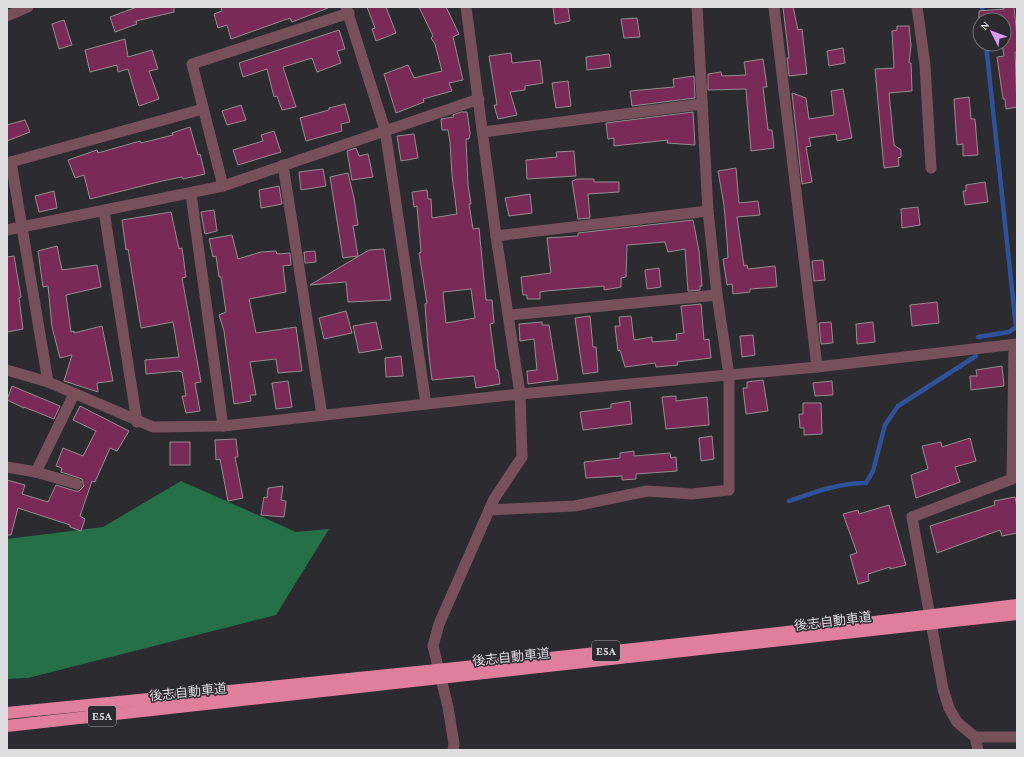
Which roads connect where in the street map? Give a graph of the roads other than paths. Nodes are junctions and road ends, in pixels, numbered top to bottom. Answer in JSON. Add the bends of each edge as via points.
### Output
{"nodes":[{"id":1,"x":28,"y":7,"type":"edge"},
{"id":2,"x":466,"y":7,"type":"edge"},
{"id":3,"x":697,"y":7,"type":"edge"},
{"id":4,"x":774,"y":7,"type":"edge"},
{"id":5,"x":917,"y":7,"type":"edge"},
{"id":6,"x":348,"y":10,"type":"edge"},
{"id":7,"x":7,"y":16,"type":"edge"},
{"id":8,"x":479,"y":99,"type":"junction"},
{"id":9,"x":702,"y":104,"type":"junction"},
{"id":10,"x":204,"y":109,"type":"junction"},
{"id":11,"x":385,"y":130,"type":"junction"},
{"id":12,"x":483,"y":132,"type":"junction"},
{"id":13,"x":9,"y":162,"type":"edge"},
{"id":14,"x":283,"y":165,"type":"junction"},
{"id":15,"x":931,"y":168,"type":"dead end"},
{"id":16,"x":224,"y":186,"type":"junction"},
{"id":17,"x":191,"y":194,"type":"junction"},
{"id":18,"x":104,"y":211,"type":"junction"},
{"id":19,"x":708,"y":211,"type":"junction"},
{"id":20,"x":24,"y":227,"type":"junction"},
{"id":21,"x":7,"y":230,"type":"edge"},
{"id":22,"x":496,"y":236,"type":"junction"},
{"id":23,"x":717,"y":295,"type":"junction"},
{"id":24,"x":510,"y":315,"type":"junction"},
{"id":25,"x":1016,"y":344,"type":"edge"},
{"id":26,"x":817,"y":367,"type":"junction"},
{"id":27,"x":7,"y":370,"type":"edge"},
{"id":28,"x":729,"y":375,"type":"junction"},
{"id":29,"x":48,"y":382,"type":"junction"},
{"id":30,"x":74,"y":394,"type":"junction"},
{"id":31,"x":520,"y":394,"type":"junction"},
{"id":32,"x":426,"y":404,"type":"junction"},
{"id":33,"x":322,"y":415,"type":"junction"},
{"id":34,"x":137,"y":422,"type":"junction"},
{"id":35,"x":223,"y":426,"type":"junction"},
{"id":36,"x":7,"y":467,"type":"edge"},
{"id":37,"x":36,"y":472,"type":"junction"},
{"id":38,"x":77,"y":484,"type":"dead end"},
{"id":39,"x":489,"y":510,"type":"junction"},
{"id":40,"x":1017,"y":605,"type":"edge"},
{"id":41,"x":1017,"y":614,"type":"edge"},
{"id":42,"x":196,"y":700,"type":"junction"},
{"id":43,"x":7,"y":713,"type":"edge"},
{"id":44,"x":7,"y":726,"type":"edge"},
{"id":45,"x":975,"y":737,"type":"junction"},
{"id":46,"x":1017,"y":737,"type":"edge"},
{"id":47,"x":453,"y":750,"type":"edge"},
{"id":48,"x":978,"y":750,"type":"edge"}],
"edges":[{"from":1,"to":7,"type":"street"},
{"from":2,"to":8,"type":"street"},
{"from":3,"to":9,"type":"street"},
{"from":4,"to":26,"type":"street"},
{"from":5,"to":15,"type":"street","via":[[925,65]]},
{"from":6,"to":10,"type":"street","via":[[192,64]]},
{"from":6,"to":11,"type":"street"},
{"from":8,"to":11,"type":"street"},
{"from":8,"to":12,"type":"street"},
{"from":9,"to":12,"type":"street"},
{"from":9,"to":19,"type":"street"},
{"from":10,"to":13,"type":"street"},
{"from":10,"to":16,"type":"street"},
{"from":11,"to":14,"type":"street"},
{"from":11,"to":32,"type":"street"},
{"from":12,"to":22,"type":"street"},
{"from":13,"to":20,"type":"street"},
{"from":14,"to":16,"type":"street"},
{"from":14,"to":33,"type":"street"},
{"from":16,"to":17,"type":"street"},
{"from":17,"to":18,"type":"street"},
{"from":17,"to":35,"type":"street"},
{"from":18,"to":20,"type":"street"},
{"from":18,"to":34,"type":"street"},
{"from":19,"to":22,"type":"street"},
{"from":19,"to":23,"type":"street"},
{"from":20,"to":21,"type":"street"},
{"from":20,"to":29,"type":"street"},
{"from":22,"to":24,"type":"street"},
{"from":23,"to":24,"type":"street"},
{"from":23,"to":28,"type":"street"},
{"from":24,"to":31,"type":"street"},
{"from":25,"to":26,"type":"street"},
{"from":25,"to":45,"type":"street","via":[[1012,479],[912,517],[943,689],[957,722]]},
{"from":26,"to":28,"type":"street"},
{"from":27,"to":29,"type":"street"},
{"from":28,"to":31,"type":"street"},
{"from":28,"to":39,"type":"street","via":[[728,490],[692,494],[647,491],[574,506]]},
{"from":29,"to":30,"type":"street"},
{"from":30,"to":34,"type":"street"},
{"from":30,"to":37,"type":"street"},
{"from":31,"to":32,"type":"street"},
{"from":31,"to":39,"type":"street","via":[[522,457]]},
{"from":32,"to":33,"type":"street"},
{"from":33,"to":35,"type":"street"},
{"from":34,"to":35,"type":"street","via":[[153,427]]},
{"from":36,"to":37,"type":"street"},
{"from":37,"to":38,"type":"street"},
{"from":39,"to":47,"type":"street","via":[[439,624],[433,646],[448,707]]},
{"from":40,"to":42,"type":"highway","name":"後志自動車道","number":"E5A"},
{"from":41,"to":42,"type":"highway","name":"後志自動車道","number":"E5A"},
{"from":42,"to":43,"type":"highway","name":"後志自動車道","number":"E5A"},
{"from":42,"to":44,"type":"highway","name":"後志自動車道","number":"E5A"},
{"from":45,"to":46,"type":"street"},
{"from":45,"to":48,"type":"street"}]}
